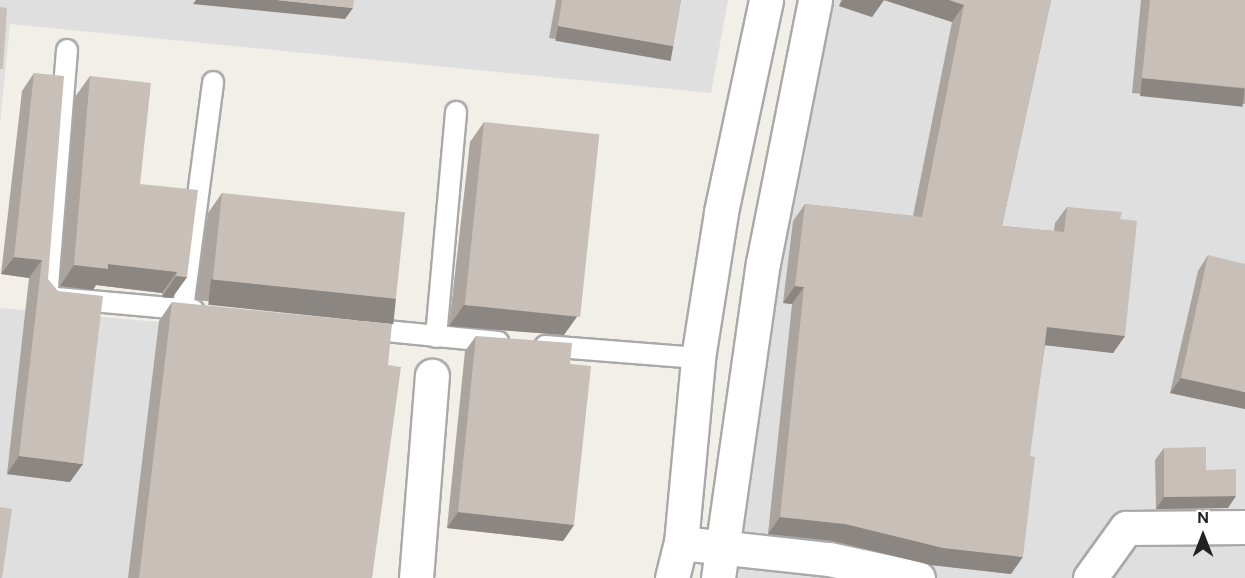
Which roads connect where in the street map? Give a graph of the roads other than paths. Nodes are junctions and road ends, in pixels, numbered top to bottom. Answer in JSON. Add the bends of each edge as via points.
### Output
{"nodes":[{"id":1,"x":766,"y":0,"type":"edge"},
{"id":2,"x":815,"y":0,"type":"edge"},
{"id":3,"x":67,"y":50,"type":"dead end"},
{"id":4,"x":213,"y":82,"type":"dead end"},
{"id":5,"x":456,"y":112,"type":"dead end"},
{"id":6,"x":183,"y":308,"type":"junction"},
{"id":7,"x":218,"y":312,"type":"edge"},
{"id":8,"x":344,"y":327,"type":"edge"},
{"id":9,"x":436,"y":337,"type":"junction"},
{"id":10,"x":698,"y":357,"type":"junction"},
{"id":11,"x":432,"y":376,"type":"dead end"},
{"id":12,"x":1245,"y":527,"type":"edge"},
{"id":13,"x":681,"y":543,"type":"junction"},
{"id":14,"x":722,"y":562,"type":"edge"},
{"id":15,"x":416,"y":578,"type":"edge"},
{"id":16,"x":672,"y":578,"type":"edge"},
{"id":17,"x":918,"y":578,"type":"edge"},
{"id":18,"x":1090,"y":578,"type":"edge"}],
"edges":[{"from":1,"to":10,"type":"street","via":[[721,212]]},
{"from":2,"to":14,"type":"street","via":[[763,263]]},
{"from":3,"to":6,"type":"lane","via":[[47,297]]},
{"from":4,"to":6,"type":"lane"},
{"from":5,"to":9,"type":"lane"},
{"from":6,"to":7,"type":"lane"},
{"from":8,"to":9,"type":"lane"},
{"from":9,"to":10,"type":"lane"},
{"from":10,"to":13,"type":"street"},
{"from":11,"to":15,"type":"street"},
{"from":12,"to":18,"type":"street","via":[[1126,528]]},
{"from":13,"to":14,"type":"street"},
{"from":13,"to":16,"type":"street"},
{"from":14,"to":17,"type":"street","via":[[829,559]]}]}
